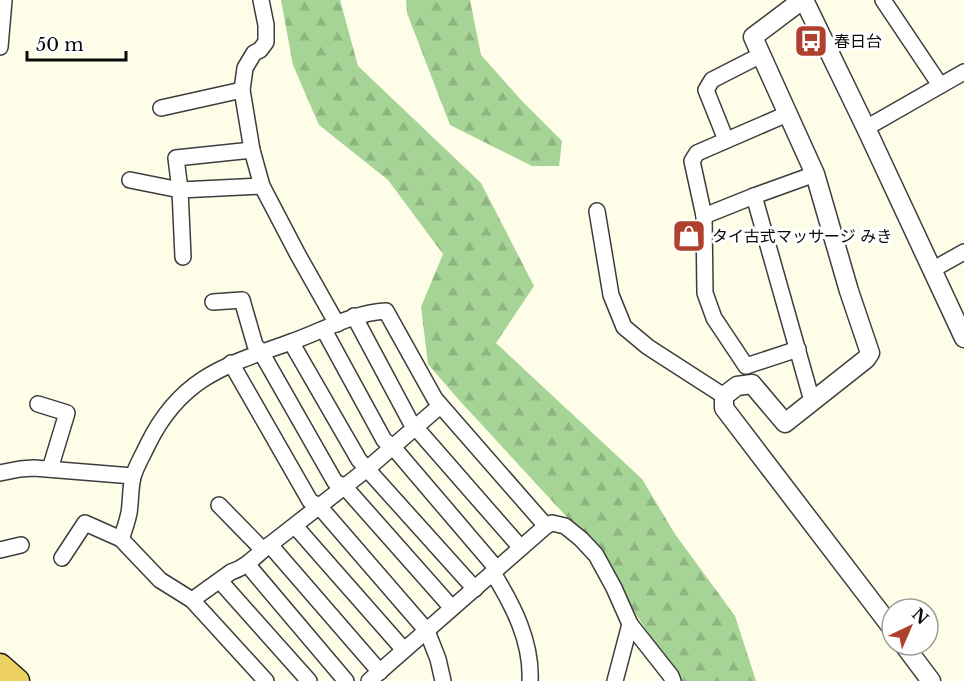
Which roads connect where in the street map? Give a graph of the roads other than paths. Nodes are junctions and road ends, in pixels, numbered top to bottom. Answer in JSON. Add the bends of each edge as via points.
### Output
{"nodes":[{"id":1,"x":4,"y":0,"type":"edge"},
{"id":2,"x":261,"y":0,"type":"edge"},
{"id":3,"x":803,"y":0,"type":"edge"},
{"id":4,"x":883,"y":0,"type":"edge"},
{"id":5,"x":0,"y":47,"type":"edge"},
{"id":6,"x":761,"y":55,"type":"junction"},
{"id":7,"x":964,"y":72,"type":"edge"},
{"id":8,"x":940,"y":85,"type":"junction"},
{"id":9,"x":242,"y":90,"type":"junction"},
{"id":10,"x":162,"y":108,"type":"dead end"},
{"id":11,"x":787,"y":114,"type":"junction"},
{"id":12,"x":866,"y":128,"type":"junction"},
{"id":13,"x":726,"y":140,"type":"junction"},
{"id":14,"x":252,"y":150,"type":"junction"},
{"id":15,"x":815,"y":174,"type":"junction"},
{"id":16,"x":129,"y":180,"type":"dead end"},
{"id":17,"x":262,"y":186,"type":"junction"},
{"id":18,"x":180,"y":190,"type":"junction"},
{"id":19,"x":754,"y":196,"type":"junction"},
{"id":20,"x":597,"y":211,"type":"dead end"},
{"id":21,"x":704,"y":216,"type":"junction"},
{"id":22,"x":964,"y":252,"type":"edge"},
{"id":23,"x":183,"y":257,"type":"dead end"},
{"id":24,"x":932,"y":270,"type":"junction"},
{"id":25,"x":213,"y":302,"type":"dead end"},
{"id":26,"x":354,"y":316,"type":"junction"},
{"id":27,"x":331,"y":327,"type":"junction"},
{"id":28,"x":964,"y":338,"type":"edge"},
{"id":29,"x":291,"y":342,"type":"junction"},
{"id":30,"x":798,"y":349,"type":"junction"},
{"id":31,"x":261,"y":352,"type":"junction"},
{"id":32,"x":231,"y":363,"type":"junction"},
{"id":33,"x":724,"y":396,"type":"junction"},
{"id":34,"x":812,"y":401,"type":"junction"},
{"id":35,"x":38,"y":404,"type":"dead end"},
{"id":36,"x":440,"y":406,"type":"junction"},
{"id":37,"x":417,"y":427,"type":"junction"},
{"id":38,"x":393,"y":447,"type":"junction"},
{"id":39,"x":50,"y":469,"type":"junction"},
{"id":40,"x":367,"y":469,"type":"junction"},
{"id":41,"x":0,"y":473,"type":"edge"},
{"id":42,"x":133,"y":476,"type":"junction"},
{"id":43,"x":344,"y":486,"type":"junction"},
{"id":44,"x":219,"y":505,"type":"dead end"},
{"id":45,"x":319,"y":506,"type":"junction"},
{"id":46,"x":295,"y":526,"type":"junction"},
{"id":47,"x":546,"y":526,"type":"junction"},
{"id":48,"x":121,"y":539,"type":"junction"},
{"id":49,"x":21,"y":545,"type":"dead end"},
{"id":50,"x":267,"y":548,"type":"junction"},
{"id":51,"x":521,"y":548,"type":"junction"},
{"id":52,"x":0,"y":550,"type":"edge"},
{"id":53,"x":62,"y":558,"type":"dead end"},
{"id":54,"x":247,"y":564,"type":"junction"},
{"id":55,"x":495,"y":571,"type":"junction"},
{"id":56,"x":220,"y":581,"type":"junction"},
{"id":57,"x":475,"y":589,"type":"junction"},
{"id":58,"x":192,"y":600,"type":"junction"},
{"id":59,"x":452,"y":609,"type":"junction"},
{"id":60,"x":880,"y":612,"type":"edge"},
{"id":61,"x":630,"y":624,"type":"junction"},
{"id":62,"x":427,"y":631,"type":"junction"},
{"id":63,"x":404,"y":650,"type":"junction"},
{"id":64,"x":913,"y":657,"type":"edge"},
{"id":65,"x":0,"y":666,"type":"edge"},
{"id":66,"x":374,"y":676,"type":"edge"},
{"id":67,"x":18,"y":681,"type":"edge"},
{"id":68,"x":266,"y":681,"type":"edge"},
{"id":69,"x":309,"y":681,"type":"edge"},
{"id":70,"x":346,"y":681,"type":"edge"},
{"id":71,"x":443,"y":681,"type":"edge"},
{"id":72,"x":530,"y":681,"type":"edge"},
{"id":73,"x":615,"y":681,"type":"edge"},
{"id":74,"x":673,"y":681,"type":"edge"},
{"id":75,"x":931,"y":681,"type":"edge"}],
"edges":[{"from":1,"to":5,"type":"street"},
{"from":2,"to":9,"type":"street","via":[[266,42],[245,68]]},
{"from":3,"to":6,"type":"street","via":[[753,37]]},
{"from":3,"to":12,"type":"street"},
{"from":4,"to":8,"type":"street"},
{"from":6,"to":11,"type":"street"},
{"from":6,"to":13,"type":"street","via":[[712,80],[706,90]]},
{"from":7,"to":8,"type":"street"},
{"from":8,"to":12,"type":"street"},
{"from":9,"to":10,"type":"street"},
{"from":9,"to":14,"type":"street"},
{"from":11,"to":13,"type":"street"},
{"from":11,"to":15,"type":"street"},
{"from":12,"to":24,"type":"street"},
{"from":13,"to":21,"type":"street","via":[[697,153],[692,161]]},
{"from":14,"to":17,"type":"street"},
{"from":14,"to":18,"type":"street","via":[[176,158]]},
{"from":15,"to":19,"type":"street"},
{"from":15,"to":34,"type":"street","via":[[870,353]]},
{"from":16,"to":18,"type":"street"},
{"from":17,"to":18,"type":"street"},
{"from":17,"to":27,"type":"street"},
{"from":18,"to":23,"type":"street"},
{"from":19,"to":21,"type":"street"},
{"from":19,"to":30,"type":"street"},
{"from":20,"to":33,"type":"street","via":[[611,295],[624,327]]},
{"from":21,"to":30,"type":"street","via":[[705,293],[714,318],[746,366]]},
{"from":22,"to":24,"type":"street"},
{"from":24,"to":28,"type":"street"},
{"from":25,"to":31,"type":"street","via":[[242,300],[255,345]]},
{"from":26,"to":27,"type":"street"},
{"from":26,"to":36,"type":"street","via":[[386,311]]},
{"from":26,"to":37,"type":"street","via":[[410,421]]},
{"from":27,"to":29,"type":"street"},
{"from":27,"to":38,"type":"street","via":[[384,440]]},
{"from":29,"to":31,"type":"street"},
{"from":29,"to":40,"type":"street"},
{"from":30,"to":34,"type":"street"},
{"from":31,"to":32,"type":"street"},
{"from":31,"to":43,"type":"street","via":[[335,482]]},
{"from":32,"to":42,"type":"street","via":[[200,381],[167,412]]},
{"from":32,"to":45,"type":"street","via":[[310,501]]},
{"from":33,"to":34,"type":"street","via":[[737,387],[752,384],[785,423]]},
{"from":33,"to":60,"type":"street","via":[[724,408]]},
{"from":35,"to":39,"type":"street","via":[[67,413]]},
{"from":36,"to":37,"type":"street"},
{"from":36,"to":47,"type":"street"},
{"from":37,"to":38,"type":"street"},
{"from":37,"to":51,"type":"street"},
{"from":38,"to":40,"type":"street"},
{"from":38,"to":55,"type":"street"},
{"from":39,"to":41,"type":"street"},
{"from":39,"to":42,"type":"street"},
{"from":40,"to":43,"type":"street"},
{"from":40,"to":57,"type":"street"},
{"from":42,"to":48,"type":"street","via":[[129,514]]},
{"from":43,"to":45,"type":"street"},
{"from":43,"to":59,"type":"street"},
{"from":44,"to":50,"type":"street"},
{"from":45,"to":46,"type":"street"},
{"from":45,"to":62,"type":"street"},
{"from":46,"to":50,"type":"street"},
{"from":46,"to":63,"type":"street"},
{"from":47,"to":51,"type":"street"},
{"from":47,"to":61,"type":"street","via":[[566,526],[596,555]]},
{"from":48,"to":53,"type":"street","via":[[85,523]]},
{"from":48,"to":58,"type":"street","via":[[160,580]]},
{"from":49,"to":52,"type":"street"},
{"from":50,"to":54,"type":"street"},
{"from":50,"to":66,"type":"street"},
{"from":51,"to":55,"type":"street"},
{"from":54,"to":56,"type":"street"},
{"from":54,"to":70,"type":"street"},
{"from":55,"to":57,"type":"street"},
{"from":55,"to":72,"type":"street","via":[[525,642]]},
{"from":56,"to":58,"type":"street"},
{"from":56,"to":69,"type":"street"},
{"from":57,"to":59,"type":"street"},
{"from":58,"to":68,"type":"street"},
{"from":59,"to":62,"type":"street"},
{"from":61,"to":73,"type":"street"},
{"from":61,"to":74,"type":"street"},
{"from":62,"to":63,"type":"street"},
{"from":62,"to":71,"type":"street"},
{"from":63,"to":66,"type":"street"},
{"from":64,"to":75,"type":"street"},
{"from":65,"to":67,"type":"highway"}]}
